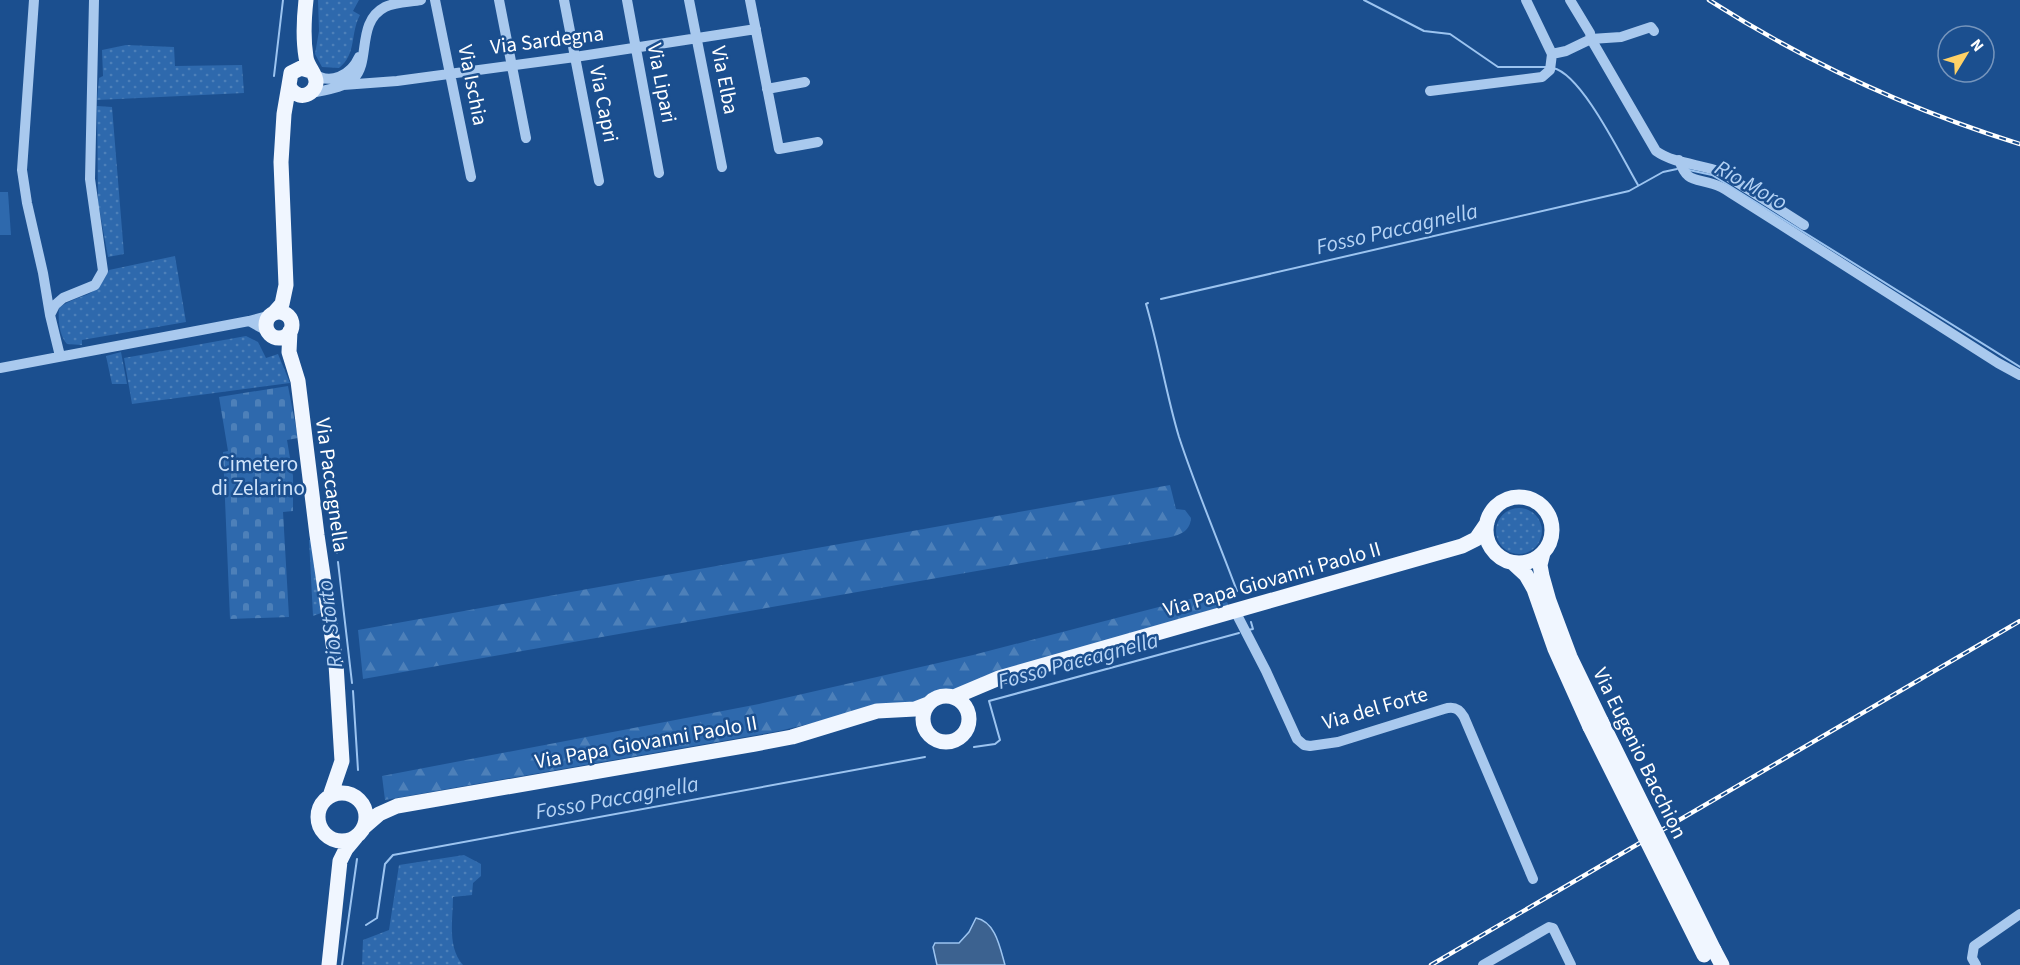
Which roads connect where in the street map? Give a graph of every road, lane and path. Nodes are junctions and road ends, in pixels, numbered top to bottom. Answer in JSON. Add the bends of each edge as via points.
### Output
{"nodes":[{"id":1,"x":34,"y":0,"type":"edge"},
{"id":2,"x":94,"y":0,"type":"edge"},
{"id":3,"x":300,"y":0,"type":"edge"},
{"id":4,"x":306,"y":0,"type":"edge"},
{"id":5,"x":421,"y":0,"type":"edge"},
{"id":6,"x":435,"y":0,"type":"edge"},
{"id":7,"x":500,"y":0,"type":"edge"},
{"id":8,"x":564,"y":0,"type":"edge"},
{"id":9,"x":627,"y":0,"type":"edge"},
{"id":10,"x":689,"y":0,"type":"edge"},
{"id":11,"x":750,"y":0,"type":"edge"},
{"id":12,"x":1526,"y":0,"type":"edge"},
{"id":13,"x":1570,"y":0,"type":"edge"},
{"id":14,"x":756,"y":29,"type":"junction"},
{"id":15,"x":1654,"y":31,"type":"dead end"},
{"id":16,"x":697,"y":39,"type":"junction"},
{"id":17,"x":1591,"y":39,"type":"junction"},
{"id":18,"x":364,"y":46,"type":"junction"},
{"id":19,"x":636,"y":48,"type":"junction"},
{"id":20,"x":575,"y":57,"type":"junction"},
{"id":21,"x":1551,"y":62,"type":"junction"},
{"id":22,"x":512,"y":65,"type":"junction"},
{"id":23,"x":294,"y":70,"type":"junction"},
{"id":24,"x":312,"y":72,"type":"junction"},
{"id":25,"x":451,"y":73,"type":"junction"},
{"id":26,"x":805,"y":82,"type":"dead end"},
{"id":27,"x":289,"y":85,"type":"junction"},
{"id":28,"x":343,"y":85,"type":"junction"},
{"id":29,"x":767,"y":89,"type":"junction"},
{"id":30,"x":1430,"y":91,"type":"dead end"},
{"id":31,"x":309,"y":94,"type":"junction"},
{"id":32,"x":526,"y":138,"type":"dead end"},
{"id":33,"x":818,"y":142,"type":"dead end"},
{"id":34,"x":283,"y":143,"type":"junction"},
{"id":35,"x":1681,"y":165,"type":"junction"},
{"id":36,"x":722,"y":167,"type":"dead end"},
{"id":37,"x":659,"y":173,"type":"dead end"},
{"id":38,"x":471,"y":177,"type":"dead end"},
{"id":39,"x":599,"y":181,"type":"dead end"},
{"id":40,"x":1804,"y":225,"type":"dead end"},
{"id":41,"x":43,"y":273,"type":"junction"},
{"id":42,"x":286,"y":285,"type":"junction"},
{"id":43,"x":63,"y":298,"type":"junction"},
{"id":44,"x":273,"y":314,"type":"junction"},
{"id":45,"x":50,"y":315,"type":"junction"},
{"id":46,"x":249,"y":321,"type":"junction"},
{"id":47,"x":290,"y":325,"type":"junction"},
{"id":48,"x":270,"y":333,"type":"junction"},
{"id":49,"x":60,"y":356,"type":"junction"},
{"id":50,"x":0,"y":368,"type":"edge"},
{"id":51,"x":2020,"y":375,"type":"edge"},
{"id":52,"x":299,"y":394,"type":"junction"},
{"id":53,"x":1487,"y":523,"type":"junction"},
{"id":54,"x":1462,"y":546,"type":"junction"},
{"id":55,"x":1543,"y":552,"type":"junction"},
{"id":56,"x":1495,"y":553,"type":"junction"},
{"id":57,"x":1513,"y":563,"type":"junction"},
{"id":58,"x":1235,"y":611,"type":"junction"},
{"id":59,"x":991,"y":681,"type":"junction"},
{"id":60,"x":954,"y":697,"type":"junction"},
{"id":61,"x":928,"y":704,"type":"junction"},
{"id":62,"x":900,"y":710,"type":"junction"},
{"id":63,"x":968,"y":713,"type":"junction"},
{"id":64,"x":1596,"y":724,"type":"junction"},
{"id":65,"x":924,"y":726,"type":"junction"},
{"id":66,"x":342,"y":761,"type":"junction"},
{"id":67,"x":330,"y":796,"type":"junction"},
{"id":68,"x":358,"y":799,"type":"junction"},
{"id":69,"x":397,"y":806,"type":"junction"},
{"id":70,"x":360,"y":832,"type":"junction"},
{"id":71,"x":326,"y":835,"type":"junction"},
{"id":72,"x":337,"y":879,"type":"junction"},
{"id":73,"x":1533,"y":879,"type":"dead end"},
{"id":74,"x":2020,"y":914,"type":"edge"},
{"id":75,"x":1709,"y":957,"type":"edge"},
{"id":76,"x":329,"y":965,"type":"edge"},
{"id":77,"x":1482,"y":965,"type":"edge"},
{"id":78,"x":1571,"y":965,"type":"edge"},
{"id":79,"x":1722,"y":965,"type":"edge"},
{"id":80,"x":1976,"y":965,"type":"edge"}],
"edges":[{"from":1,"to":41,"type":"street","via":[[22,170]]},
{"from":2,"to":43,"type":"street","via":[[90,178],[103,271],[95,285]]},
{"from":3,"to":23,"type":"main road"},
{"from":4,"to":24,"type":"main road","via":[[306,53]]},
{"from":5,"to":18,"type":"street","via":[[390,5],[379,11],[371,22]]},
{"from":6,"to":25,"type":"street","name":"Via Ischia"},
{"from":7,"to":22,"type":"street"},
{"from":8,"to":20,"type":"street","name":"Via Capri"},
{"from":9,"to":19,"type":"street","name":"Via Lipari"},
{"from":10,"to":16,"type":"street","name":"Via Elba"},
{"from":11,"to":14,"type":"street"},
{"from":12,"to":21,"type":"street"},
{"from":13,"to":17,"type":"street"},
{"from":14,"to":16,"type":"street","name":"Via Sardegna"},
{"from":14,"to":29,"type":"street"},
{"from":15,"to":17,"type":"street","via":[[1651,27],[1621,37]]},
{"from":16,"to":19,"type":"street","name":"Via Sardegna"},
{"from":16,"to":36,"type":"street","name":"Via Elba"},
{"from":17,"to":21,"type":"street"},
{"from":17,"to":35,"type":"street","via":[[1652,146]]},
{"from":18,"to":24,"type":"street","via":[[354,66],[342,76],[327,79]]},
{"from":18,"to":28,"type":"street","via":[[359,70]]},
{"from":19,"to":20,"type":"street","name":"Via Sardegna"},
{"from":19,"to":37,"type":"street","name":"Via Lipari"},
{"from":20,"to":22,"type":"street","name":"Via Sardegna"},
{"from":20,"to":39,"type":"street","name":"Via Capri"},
{"from":21,"to":30,"type":"street","via":[[1542,77]]},
{"from":22,"to":25,"type":"street","name":"Via Sardegna"},
{"from":22,"to":32,"type":"street"},
{"from":23,"to":24,"type":"main road"},
{"from":23,"to":27,"type":"main road"},
{"from":24,"to":31,"type":"main road","via":[[316,83]]},
{"from":25,"to":28,"type":"street","name":"Via Sardegna"},
{"from":25,"to":38,"type":"street","name":"Via Ischia"},
{"from":26,"to":29,"type":"street"},
{"from":27,"to":31,"type":"main road","via":[[296,94]]},
{"from":27,"to":34,"type":"main road","name":"Via Paccagnella"},
{"from":28,"to":31,"type":"street","name":"Via Sardegna"},
{"from":29,"to":33,"type":"street","via":[[779,149]]},
{"from":31,"to":34,"type":"main road","via":[[295,110]]},
{"from":34,"to":42,"type":"main road","name":"Via Paccagnella","via":[[281,194]]},
{"from":35,"to":40,"type":"street","via":[[1721,172]]},
{"from":35,"to":51,"type":"street","via":[[1694,180],[1731,193]]},
{"from":41,"to":43,"type":"street","via":[[50,293]]},
{"from":41,"to":45,"type":"street"},
{"from":42,"to":44,"type":"main road","via":[[282,304]]},
{"from":42,"to":47,"type":"main road","name":"Via Paccagnella"},
{"from":43,"to":45,"type":"street"},
{"from":44,"to":46,"type":"street"},
{"from":44,"to":47,"type":"main road","via":[[284,313]]},
{"from":44,"to":48,"type":"main road","via":[[267,321]]},
{"from":45,"to":49,"type":"street"},
{"from":46,"to":48,"type":"street"},
{"from":46,"to":49,"type":"street"},
{"from":47,"to":48,"type":"main road","via":[[282,337]]},
{"from":47,"to":52,"type":"main road","name":"Via Paccagnella","via":[[290,352]]},
{"from":48,"to":52,"type":"main road","name":"Via Paccagnella"},
{"from":49,"to":50,"type":"street"},
{"from":52,"to":66,"type":"main road","name":"Via Paccagnella","via":[[336,664]]},
{"from":53,"to":54,"type":"main road","name":"Via Papa Giovanni Paolo II","via":[[1476,539]]},
{"from":53,"to":55,"type":"main road","via":[[1494,509],[1505,501],[1517,497],[1532,500],[1545,510],[1551,522],[1551,536]]},
{"from":53,"to":56,"type":"main road","via":[[1488,540]]},
{"from":54,"to":56,"type":"main road","name":"Via Papa Giovanni Paolo II"},
{"from":54,"to":58,"type":"main road","name":"Via Papa Giovanni Paolo II"},
{"from":55,"to":57,"type":"main road","via":[[1530,561]]},
{"from":55,"to":64,"type":"main road","name":"Via Eugenio Bacchion","via":[[1540,564],[1549,601]]},
{"from":56,"to":57,"type":"main road"},
{"from":57,"to":64,"type":"main road","name":"Via Eugenio Bacchion","via":[[1531,584],[1555,649]]},
{"from":58,"to":59,"type":"main road","name":"Via Papa Giovanni Paolo II"},
{"from":58,"to":73,"type":"street","name":"Via del Forte","via":[[1297,739],[1304,745],[1338,742],[1449,707],[1458,710]]},
{"from":59,"to":60,"type":"main road","name":"Via Papa Giovanni Paolo II"},
{"from":59,"to":63,"type":"main road","via":[[972,699]]},
{"from":60,"to":61,"type":"main road","via":[[941,696]]},
{"from":60,"to":63,"type":"main road"},
{"from":61,"to":62,"type":"main road","name":"Via Papa Giovanni Paolo II"},
{"from":61,"to":65,"type":"main road","via":[[923,713]]},
{"from":62,"to":65,"type":"main road","via":[[912,714]]},
{"from":62,"to":69,"type":"main road","name":"Via Papa Giovanni Paolo II","via":[[877,711],[755,744]]},
{"from":63,"to":65,"type":"main road","via":[[966,730],[952,742],[936,740]]},
{"from":64,"to":75,"type":"main road","name":"Via Eugenio Bacchion","bridge":true},
{"from":66,"to":67,"type":"main road","name":"Via Paccagnella"},
{"from":66,"to":68,"type":"main road","name":"Via Paccagnella"},
{"from":67,"to":68,"type":"main road","via":[[343,793]]},
{"from":67,"to":71,"type":"main road","via":[[321,804],[318,815]]},
{"from":68,"to":69,"type":"main road","name":"Via Papa Giovanni Paolo II"},
{"from":68,"to":70,"type":"main road","via":[[366,813]]},
{"from":69,"to":70,"type":"main road","name":"Via Papa Giovanni Paolo II","via":[[379,814]]},
{"from":70,"to":71,"type":"main road","via":[[343,841]]},
{"from":70,"to":72,"type":"main road","via":[[343,854]]},
{"from":71,"to":72,"type":"main road"},
{"from":72,"to":76,"type":"main road"},
{"from":74,"to":80,"type":"street","via":[[1974,946],[1972,958]]},
{"from":75,"to":79,"type":"main road","name":"Via Eugenio Bacchion"},
{"from":77,"to":78,"type":"street","via":[[1549,927]]}]}
